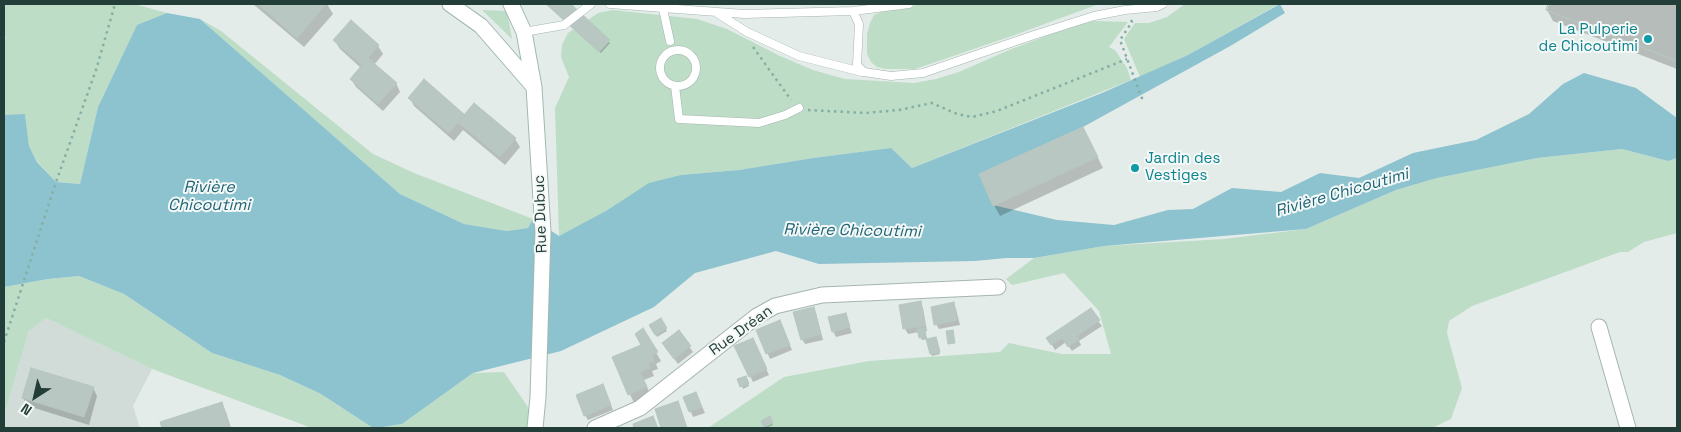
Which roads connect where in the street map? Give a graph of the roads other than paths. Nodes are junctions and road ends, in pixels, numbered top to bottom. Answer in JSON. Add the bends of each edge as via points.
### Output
{"nodes":[{"id":1,"x":450,"y":4,"type":"edge"},
{"id":2,"x":511,"y":4,"type":"edge"},
{"id":3,"x":591,"y":4,"type":"edge"},
{"id":4,"x":610,"y":4,"type":"edge"},
{"id":5,"x":909,"y":4,"type":"edge"},
{"id":6,"x":1163,"y":4,"type":"edge"},
{"id":7,"x":663,"y":9,"type":"junction"},
{"id":8,"x":853,"y":11,"type":"junction"},
{"id":9,"x":717,"y":12,"type":"junction"},
{"id":10,"x":524,"y":32,"type":"junction"},
{"id":11,"x":670,"y":40,"type":"dead end"},
{"id":12,"x":864,"y":72,"type":"junction"},
{"id":13,"x":675,"y":86,"type":"junction"},
{"id":14,"x":534,"y":87,"type":"junction"},
{"id":15,"x":799,"y":108,"type":"road end"},
{"id":16,"x":998,"y":287,"type":"dead end"},
{"id":17,"x":1599,"y":327,"type":"dead end"},
{"id":18,"x":536,"y":428,"type":"edge"},
{"id":19,"x":595,"y":428,"type":"edge"},
{"id":20,"x":1628,"y":428,"type":"edge"}],
"edges":[{"from":1,"to":14,"type":"street","via":[[481,26]]},
{"from":2,"to":10,"type":"street","name":"Rue Dubuc"},
{"from":3,"to":10,"type":"lane","via":[[564,25]]},
{"from":4,"to":7,"type":"lane"},
{"from":5,"to":8,"type":"lane"},
{"from":6,"to":12,"type":"lane","via":[[1094,16],[923,73],[891,76]]},
{"from":7,"to":9,"type":"lane"},
{"from":7,"to":11,"type":"lane"},
{"from":8,"to":9,"type":"lane"},
{"from":8,"to":12,"type":"lane","via":[[859,24],[856,65]]},
{"from":9,"to":12,"type":"lane","via":[[740,29],[799,56]]},
{"from":10,"to":14,"type":"street","name":"Rue Dubuc"},
{"from":13,"to":13,"type":"lane","via":[[689,83],[697,66],[687,53],[680,51],[672,52],[661,62],[663,77]]},
{"from":13,"to":15,"type":"lane","via":[[679,119],[759,123]]},
{"from":14,"to":18,"type":"street","name":"Rue Dubuc","via":[[543,232]]},
{"from":16,"to":19,"type":"street","name":"Rue Dréan","via":[[822,295],[775,306],[757,316],[640,408]]},
{"from":17,"to":20,"type":"street"}]}
